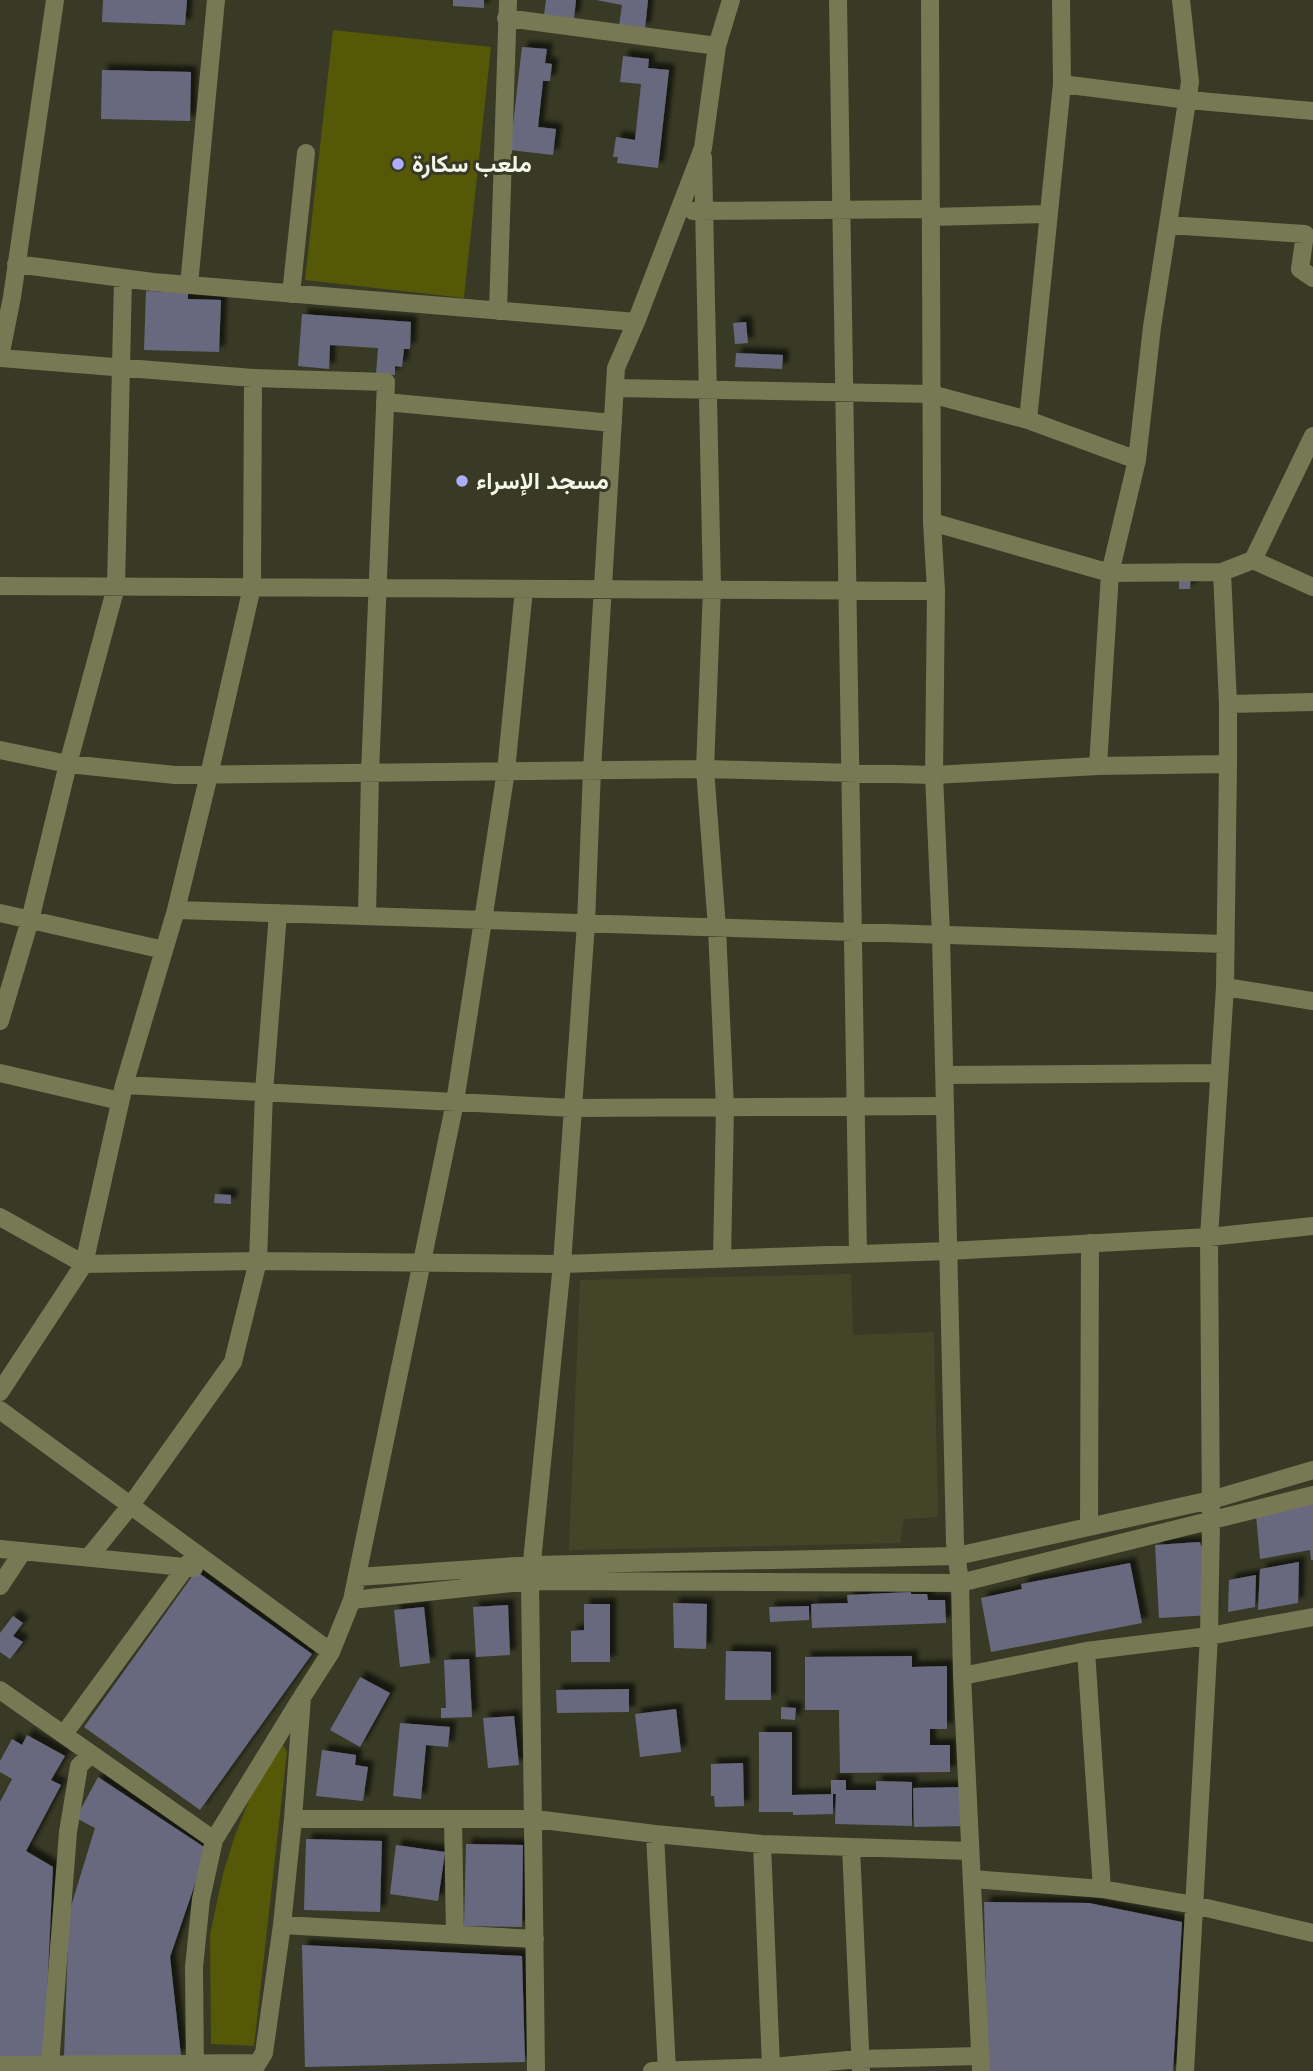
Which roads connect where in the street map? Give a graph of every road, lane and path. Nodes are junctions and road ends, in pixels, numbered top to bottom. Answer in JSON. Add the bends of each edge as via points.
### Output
{"nodes":[{"id":1,"x":55,"y":0,"type":"edge"},
{"id":2,"x":216,"y":0,"type":"edge"},
{"id":3,"x":731,"y":0,"type":"edge"},
{"id":4,"x":838,"y":0,"type":"edge"},
{"id":5,"x":930,"y":0,"type":"edge"},
{"id":6,"x":1061,"y":0,"type":"edge"},
{"id":7,"x":1181,"y":0,"type":"edge"},
{"id":8,"x":507,"y":9,"type":"edge"},
{"id":9,"x":718,"y":46,"type":"junction"},
{"id":10,"x":1062,"y":84,"type":"junction"},
{"id":11,"x":1188,"y":100,"type":"junction"},
{"id":12,"x":1313,"y":111,"type":"edge"},
{"id":13,"x":703,"y":148,"type":"junction"},
{"id":14,"x":306,"y":153,"type":"dead end"},
{"id":15,"x":841,"y":210,"type":"junction"},
{"id":16,"x":679,"y":211,"type":"junction"},
{"id":17,"x":704,"y":211,"type":"junction"},
{"id":18,"x":931,"y":213,"type":"junction"},
{"id":19,"x":1048,"y":214,"type":"junction"},
{"id":20,"x":1168,"y":225,"type":"junction"},
{"id":21,"x":16,"y":264,"type":"junction"},
{"id":22,"x":123,"y":278,"type":"junction"},
{"id":23,"x":1313,"y":278,"type":"edge"},
{"id":24,"x":188,"y":285,"type":"junction"},
{"id":25,"x":291,"y":294,"type":"junction"},
{"id":26,"x":498,"y":311,"type":"junction"},
{"id":27,"x":636,"y":322,"type":"junction"},
{"id":28,"x":0,"y":358,"type":"edge"},
{"id":29,"x":121,"y":366,"type":"junction"},
{"id":30,"x":253,"y":378,"type":"junction"},
{"id":31,"x":615,"y":388,"type":"junction"},
{"id":32,"x":708,"y":390,"type":"junction"},
{"id":33,"x":844,"y":393,"type":"junction"},
{"id":34,"x":931,"y":394,"type":"junction"},
{"id":35,"x":385,"y":402,"type":"junction"},
{"id":36,"x":1028,"y":419,"type":"junction"},
{"id":37,"x":613,"y":423,"type":"junction"},
{"id":38,"x":1312,"y":438,"type":"edge"},
{"id":39,"x":1137,"y":460,"type":"junction"},
{"id":40,"x":932,"y":522,"type":"junction"},
{"id":41,"x":1253,"y":560,"type":"junction"},
{"id":42,"x":1222,"y":572,"type":"junction"},
{"id":43,"x":1110,"y":573,"type":"junction"},
{"id":44,"x":0,"y":586,"type":"edge"},
{"id":45,"x":116,"y":587,"type":"junction"},
{"id":46,"x":252,"y":587,"type":"junction"},
{"id":47,"x":1313,"y":587,"type":"edge"},
{"id":48,"x":379,"y":588,"type":"junction"},
{"id":49,"x":524,"y":589,"type":"junction"},
{"id":50,"x":603,"y":589,"type":"junction"},
{"id":51,"x":712,"y":589,"type":"junction"},
{"id":52,"x":847,"y":590,"type":"junction"},
{"id":53,"x":936,"y":591,"type":"junction"},
{"id":54,"x":1313,"y":702,"type":"edge"},
{"id":55,"x":1228,"y":704,"type":"junction"},
{"id":56,"x":0,"y":750,"type":"edge"},
{"id":57,"x":68,"y":764,"type":"junction"},
{"id":58,"x":1228,"y":764,"type":"junction"},
{"id":59,"x":1098,"y":766,"type":"junction"},
{"id":60,"x":705,"y":769,"type":"junction"},
{"id":61,"x":592,"y":770,"type":"junction"},
{"id":62,"x":506,"y":771,"type":"junction"},
{"id":63,"x":850,"y":772,"type":"junction"},
{"id":64,"x":370,"y":773,"type":"junction"},
{"id":65,"x":209,"y":775,"type":"junction"},
{"id":66,"x":934,"y":775,"type":"junction"},
{"id":67,"x":176,"y":910,"type":"junction"},
{"id":68,"x":0,"y":913,"type":"edge"},
{"id":69,"x":278,"y":913,"type":"junction"},
{"id":70,"x":367,"y":916,"type":"junction"},
{"id":71,"x":30,"y":920,"type":"junction"},
{"id":72,"x":484,"y":920,"type":"junction"},
{"id":73,"x":586,"y":923,"type":"junction"},
{"id":74,"x":717,"y":928,"type":"junction"},
{"id":75,"x":853,"y":932,"type":"junction"},
{"id":76,"x":941,"y":935,"type":"junction"},
{"id":77,"x":1225,"y":944,"type":"junction"},
{"id":78,"x":164,"y":950,"type":"junction"},
{"id":79,"x":1225,"y":987,"type":"junction"},
{"id":80,"x":1313,"y":1001,"type":"edge"},
{"id":81,"x":0,"y":1021,"type":"edge"},
{"id":82,"x":0,"y":1073,"type":"edge"},
{"id":83,"x":1219,"y":1073,"type":"junction"},
{"id":84,"x":945,"y":1074,"type":"junction"},
{"id":85,"x":264,"y":1092,"type":"junction"},
{"id":86,"x":122,"y":1093,"type":"junction"},
{"id":87,"x":454,"y":1102,"type":"junction"},
{"id":88,"x":945,"y":1106,"type":"junction"},
{"id":89,"x":855,"y":1107,"type":"junction"},
{"id":90,"x":572,"y":1108,"type":"junction"},
{"id":91,"x":726,"y":1108,"type":"junction"},
{"id":92,"x":0,"y":1217,"type":"edge"},
{"id":93,"x":1313,"y":1226,"type":"edge"},
{"id":94,"x":1209,"y":1237,"type":"junction"},
{"id":95,"x":1090,"y":1243,"type":"junction"},
{"id":96,"x":949,"y":1251,"type":"junction"},
{"id":97,"x":858,"y":1254,"type":"junction"},
{"id":98,"x":722,"y":1258,"type":"junction"},
{"id":99,"x":258,"y":1261,"type":"junction"},
{"id":100,"x":84,"y":1264,"type":"junction"},
{"id":101,"x":423,"y":1264,"type":"junction"},
{"id":102,"x":562,"y":1264,"type":"junction"},
{"id":103,"x":0,"y":1392,"type":"edge"},
{"id":104,"x":0,"y":1410,"type":"edge"},
{"id":105,"x":1313,"y":1470,"type":"edge"},
{"id":106,"x":1313,"y":1495,"type":"edge"},
{"id":107,"x":1211,"y":1500,"type":"junction"},
{"id":108,"x":131,"y":1505,"type":"junction"},
{"id":109,"x":1211,"y":1522,"type":"junction"},
{"id":110,"x":1089,"y":1527,"type":"junction"},
{"id":111,"x":0,"y":1549,"type":"edge"},
{"id":112,"x":23,"y":1551,"type":"junction"},
{"id":113,"x":957,"y":1556,"type":"junction"},
{"id":114,"x":89,"y":1557,"type":"junction"},
{"id":115,"x":191,"y":1560,"type":"junction"},
{"id":116,"x":531,"y":1573,"type":"junction"},
{"id":117,"x":357,"y":1577,"type":"junction"},
{"id":118,"x":960,"y":1583,"type":"junction"},
{"id":119,"x":0,"y":1586,"type":"edge"},
{"id":120,"x":352,"y":1601,"type":"junction"},
{"id":121,"x":1313,"y":1617,"type":"edge"},
{"id":122,"x":1209,"y":1636,"type":"junction"},
{"id":123,"x":1086,"y":1651,"type":"junction"},
{"id":124,"x":331,"y":1652,"type":"junction"},
{"id":125,"x":962,"y":1676,"type":"junction"},
{"id":126,"x":0,"y":1690,"type":"edge"},
{"id":127,"x":302,"y":1697,"type":"junction"},
{"id":128,"x":64,"y":1734,"type":"junction"},
{"id":129,"x":91,"y":1754,"type":"junction"},
{"id":130,"x":293,"y":1819,"type":"junction"},
{"id":131,"x":453,"y":1819,"type":"junction"},
{"id":132,"x":534,"y":1819,"type":"junction"},
{"id":133,"x":655,"y":1835,"type":"junction"},
{"id":134,"x":214,"y":1840,"type":"junction"},
{"id":135,"x":762,"y":1844,"type":"junction"},
{"id":136,"x":851,"y":1847,"type":"junction"},
{"id":137,"x":970,"y":1851,"type":"junction"},
{"id":138,"x":972,"y":1879,"type":"junction"},
{"id":139,"x":1102,"y":1889,"type":"junction"},
{"id":140,"x":1194,"y":1905,"type":"junction"},
{"id":141,"x":282,"y":1925,"type":"junction"},
{"id":142,"x":1313,"y":1933,"type":"edge"},
{"id":143,"x":454,"y":1934,"type":"junction"},
{"id":144,"x":535,"y":1938,"type":"junction"},
{"id":145,"x":981,"y":2063,"type":"edge"},
{"id":146,"x":920,"y":2064,"type":"edge"},
{"id":147,"x":0,"y":2065,"type":"edge"},
{"id":148,"x":50,"y":2065,"type":"junction"},
{"id":149,"x":860,"y":2065,"type":"edge"},
{"id":150,"x":195,"y":2067,"type":"edge"},
{"id":151,"x":256,"y":2067,"type":"edge"},
{"id":152,"x":771,"y":2067,"type":"junction"},
{"id":153,"x":536,"y":2071,"type":"edge"},
{"id":154,"x":652,"y":2071,"type":"edge"},
{"id":155,"x":667,"y":2071,"type":"edge"},
{"id":156,"x":1185,"y":2071,"type":"edge"}],
"edges":[{"from":1,"to":21,"type":"street"},
{"from":2,"to":24,"type":"street"},
{"from":3,"to":9,"type":"street"},
{"from":4,"to":15,"type":"street"},
{"from":5,"to":18,"type":"street"},
{"from":6,"to":10,"type":"street"},
{"from":7,"to":11,"type":"street"},
{"from":8,"to":9,"type":"street"},
{"from":8,"to":26,"type":"street"},
{"from":9,"to":13,"type":"street"},
{"from":10,"to":11,"type":"street"},
{"from":10,"to":19,"type":"street"},
{"from":11,"to":12,"type":"street"},
{"from":11,"to":20,"type":"street"},
{"from":13,"to":16,"type":"street"},
{"from":13,"to":17,"type":"street"},
{"from":14,"to":25,"type":"street"},
{"from":15,"to":17,"type":"street"},
{"from":15,"to":18,"type":"street"},
{"from":15,"to":33,"type":"street"},
{"from":16,"to":17,"type":"street"},
{"from":16,"to":27,"type":"street"},
{"from":17,"to":32,"type":"street"},
{"from":18,"to":19,"type":"street"},
{"from":18,"to":34,"type":"street"},
{"from":19,"to":36,"type":"street"},
{"from":20,"to":23,"type":"street","via":[[1305,234],[1300,269]]},
{"from":20,"to":39,"type":"street"},
{"from":21,"to":22,"type":"street"},
{"from":21,"to":28,"type":"street"},
{"from":22,"to":24,"type":"street"},
{"from":22,"to":29,"type":"street"},
{"from":24,"to":25,"type":"street"},
{"from":25,"to":26,"type":"street"},
{"from":26,"to":27,"type":"street"},
{"from":27,"to":31,"type":"street","via":[[616,368]]},
{"from":28,"to":29,"type":"street"},
{"from":29,"to":30,"type":"street"},
{"from":29,"to":45,"type":"street"},
{"from":30,"to":35,"type":"street","via":[[386,382]]},
{"from":30,"to":46,"type":"street"},
{"from":31,"to":32,"type":"street"},
{"from":31,"to":37,"type":"street"},
{"from":32,"to":33,"type":"street"},
{"from":32,"to":51,"type":"street"},
{"from":33,"to":34,"type":"street"},
{"from":33,"to":52,"type":"street"},
{"from":34,"to":36,"type":"street"},
{"from":34,"to":40,"type":"street"},
{"from":35,"to":37,"type":"street"},
{"from":35,"to":48,"type":"street"},
{"from":36,"to":39,"type":"street"},
{"from":37,"to":50,"type":"street"},
{"from":38,"to":41,"type":"street"},
{"from":39,"to":43,"type":"street"},
{"from":40,"to":43,"type":"street"},
{"from":40,"to":53,"type":"street"},
{"from":41,"to":42,"type":"street"},
{"from":41,"to":47,"type":"street"},
{"from":42,"to":43,"type":"street"},
{"from":42,"to":55,"type":"street"},
{"from":43,"to":59,"type":"street"},
{"from":44,"to":45,"type":"street"},
{"from":45,"to":46,"type":"street"},
{"from":45,"to":57,"type":"street"},
{"from":46,"to":48,"type":"street"},
{"from":46,"to":65,"type":"street"},
{"from":48,"to":49,"type":"street"},
{"from":48,"to":64,"type":"street"},
{"from":49,"to":50,"type":"street"},
{"from":49,"to":62,"type":"street"},
{"from":50,"to":51,"type":"street"},
{"from":50,"to":61,"type":"street"},
{"from":51,"to":52,"type":"street"},
{"from":51,"to":60,"type":"street"},
{"from":52,"to":53,"type":"street"},
{"from":52,"to":63,"type":"street"},
{"from":53,"to":66,"type":"street"},
{"from":54,"to":55,"type":"street"},
{"from":55,"to":58,"type":"street"},
{"from":56,"to":57,"type":"street"},
{"from":57,"to":65,"type":"street"},
{"from":57,"to":71,"type":"street"},
{"from":58,"to":59,"type":"street"},
{"from":58,"to":77,"type":"street"},
{"from":59,"to":66,"type":"street"},
{"from":60,"to":61,"type":"street"},
{"from":60,"to":63,"type":"street"},
{"from":60,"to":74,"type":"street"},
{"from":61,"to":62,"type":"street"},
{"from":61,"to":73,"type":"street"},
{"from":62,"to":64,"type":"street"},
{"from":62,"to":72,"type":"street"},
{"from":63,"to":66,"type":"street"},
{"from":63,"to":75,"type":"street"},
{"from":64,"to":65,"type":"street"},
{"from":64,"to":70,"type":"street"},
{"from":65,"to":67,"type":"street"},
{"from":66,"to":76,"type":"street"},
{"from":67,"to":69,"type":"street"},
{"from":67,"to":78,"type":"street"},
{"from":68,"to":71,"type":"street"},
{"from":69,"to":70,"type":"street"},
{"from":69,"to":85,"type":"street"},
{"from":70,"to":72,"type":"street"},
{"from":71,"to":78,"type":"street"},
{"from":71,"to":81,"type":"street"},
{"from":72,"to":73,"type":"street"},
{"from":72,"to":87,"type":"street"},
{"from":73,"to":74,"type":"street"},
{"from":73,"to":90,"type":"street"},
{"from":74,"to":75,"type":"street"},
{"from":74,"to":91,"type":"street"},
{"from":75,"to":76,"type":"street"},
{"from":75,"to":89,"type":"street"},
{"from":76,"to":77,"type":"street"},
{"from":76,"to":84,"type":"street"},
{"from":77,"to":79,"type":"street"},
{"from":78,"to":86,"type":"street"},
{"from":79,"to":80,"type":"street"},
{"from":79,"to":83,"type":"street"},
{"from":82,"to":86,"type":"street"},
{"from":83,"to":84,"type":"street"},
{"from":83,"to":94,"type":"street"},
{"from":84,"to":88,"type":"street"},
{"from":85,"to":86,"type":"street"},
{"from":85,"to":87,"type":"street"},
{"from":85,"to":99,"type":"street"},
{"from":86,"to":100,"type":"street"},
{"from":87,"to":90,"type":"street"},
{"from":87,"to":101,"type":"street"},
{"from":88,"to":89,"type":"street"},
{"from":88,"to":96,"type":"street"},
{"from":89,"to":91,"type":"street"},
{"from":89,"to":97,"type":"street"},
{"from":90,"to":91,"type":"street"},
{"from":90,"to":102,"type":"street"},
{"from":91,"to":98,"type":"street"},
{"from":92,"to":100,"type":"street"},
{"from":93,"to":94,"type":"street"},
{"from":94,"to":95,"type":"street"},
{"from":94,"to":107,"type":"street"},
{"from":95,"to":96,"type":"street"},
{"from":95,"to":110,"type":"street"},
{"from":96,"to":97,"type":"street"},
{"from":96,"to":113,"type":"street"},
{"from":97,"to":98,"type":"street"},
{"from":98,"to":102,"type":"street"},
{"from":99,"to":100,"type":"street"},
{"from":99,"to":101,"type":"street"},
{"from":99,"to":108,"type":"street","via":[[233,1362]]},
{"from":100,"to":103,"type":"street"},
{"from":101,"to":102,"type":"street"},
{"from":101,"to":117,"type":"street"},
{"from":102,"to":116,"type":"street"},
{"from":104,"to":108,"type":"street"},
{"from":105,"to":107,"type":"street"},
{"from":106,"to":109,"type":"street"},
{"from":107,"to":109,"type":"street"},
{"from":107,"to":110,"type":"street"},
{"from":108,"to":114,"type":"street"},
{"from":108,"to":115,"type":"street"},
{"from":109,"to":118,"type":"street"},
{"from":109,"to":122,"type":"street"},
{"from":110,"to":113,"type":"street"},
{"from":111,"to":112,"type":"street"},
{"from":112,"to":114,"type":"street"},
{"from":112,"to":119,"type":"street"},
{"from":113,"to":116,"type":"street"},
{"from":113,"to":118,"type":"street"},
{"from":114,"to":115,"type":"street"},
{"from":115,"to":124,"type":"street","via":[[221,1572]]},
{"from":115,"to":128,"type":"street"},
{"from":116,"to":117,"type":"street"},
{"from":116,"to":118,"type":"street"},
{"from":116,"to":120,"type":"street"},
{"from":116,"to":132,"type":"street"},
{"from":117,"to":120,"type":"street"},
{"from":118,"to":125,"type":"street"},
{"from":120,"to":124,"type":"street"},
{"from":121,"to":122,"type":"street"},
{"from":122,"to":123,"type":"street"},
{"from":122,"to":140,"type":"street"},
{"from":123,"to":125,"type":"street"},
{"from":123,"to":139,"type":"street"},
{"from":124,"to":127,"type":"street"},
{"from":125,"to":137,"type":"street"},
{"from":126,"to":128,"type":"street"},
{"from":127,"to":130,"type":"street"},
{"from":127,"to":134,"type":"street"},
{"from":128,"to":129,"type":"street"},
{"from":129,"to":134,"type":"street"},
{"from":129,"to":148,"type":"street","via":[[79,1766],[68,1832]]},
{"from":130,"to":131,"type":"street"},
{"from":130,"to":141,"type":"street"},
{"from":131,"to":132,"type":"street"},
{"from":131,"to":143,"type":"street"},
{"from":132,"to":133,"type":"street"},
{"from":132,"to":144,"type":"street"},
{"from":133,"to":135,"type":"street"},
{"from":133,"to":155,"type":"street"},
{"from":134,"to":150,"type":"street","via":[[201,1899],[194,1967]]},
{"from":135,"to":136,"type":"street"},
{"from":135,"to":152,"type":"street"},
{"from":136,"to":137,"type":"street"},
{"from":136,"to":149,"type":"street"},
{"from":137,"to":138,"type":"street"},
{"from":138,"to":139,"type":"street"},
{"from":138,"to":145,"type":"street"},
{"from":139,"to":140,"type":"street"},
{"from":140,"to":142,"type":"street"},
{"from":140,"to":156,"type":"street"},
{"from":141,"to":143,"type":"street"},
{"from":141,"to":151,"type":"street","via":[[264,2053]]},
{"from":143,"to":144,"type":"street"},
{"from":144,"to":153,"type":"street"},
{"from":145,"to":146,"type":"street"},
{"from":146,"to":149,"type":"street"},
{"from":147,"to":148,"type":"street"},
{"from":148,"to":150,"type":"street"},
{"from":149,"to":152,"type":"street"},
{"from":150,"to":151,"type":"street"},
{"from":152,"to":155,"type":"street"},
{"from":154,"to":155,"type":"street"}]}
